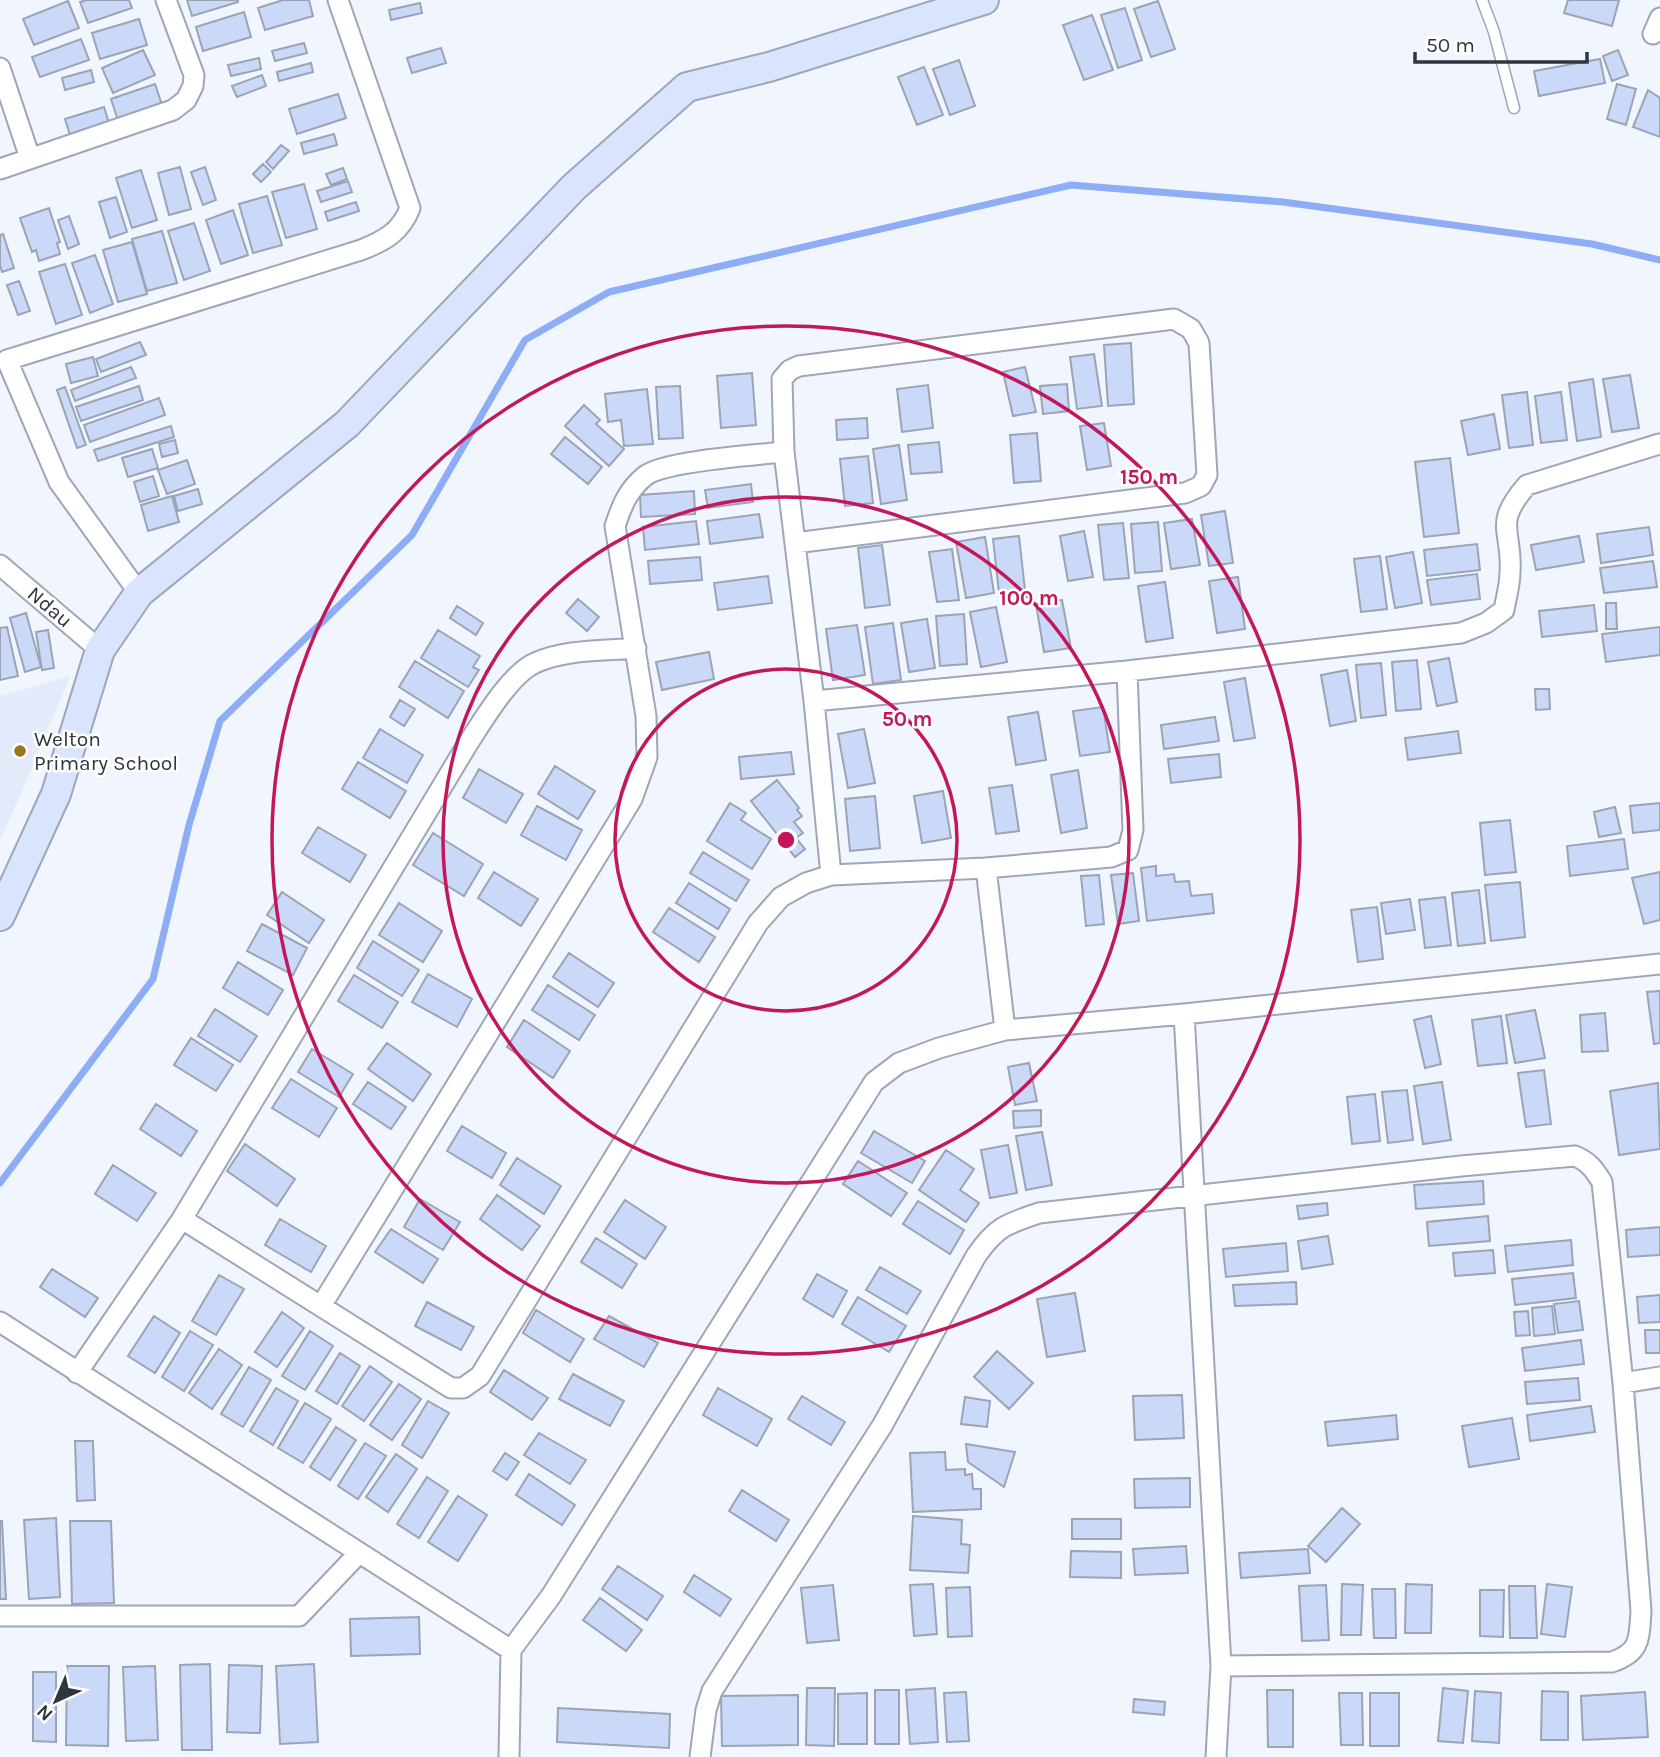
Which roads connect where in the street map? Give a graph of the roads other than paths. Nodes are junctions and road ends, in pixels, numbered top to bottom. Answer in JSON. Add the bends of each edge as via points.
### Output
{"nodes":[{"id":1,"x":166,"y":0,"type":"edge"},
{"id":2,"x":338,"y":0,"type":"edge"},
{"id":3,"x":984,"y":0,"type":"edge"},
{"id":4,"x":1482,"y":0,"type":"edge"},
{"id":5,"x":0,"y":68,"type":"edge"},
{"id":6,"x":1514,"y":108,"type":"dead end"},
{"id":7,"x":30,"y":158,"type":"junction"},
{"id":8,"x":0,"y":169,"type":"edge"},
{"id":9,"x":4,"y":360,"type":"edge"},
{"id":10,"x":1660,"y":444,"type":"edge"},
{"id":11,"x":784,"y":452,"type":"junction"},
{"id":12,"x":795,"y":543,"type":"junction"},
{"id":13,"x":0,"y":565,"type":"edge"},
{"id":14,"x":139,"y":593,"type":"junction"},
{"id":15,"x":636,"y":648,"type":"junction"},
{"id":16,"x":100,"y":650,"type":"junction"},
{"id":17,"x":1126,"y":671,"type":"junction"},
{"id":18,"x":814,"y":701,"type":"junction"},
{"id":19,"x":986,"y":868,"type":"junction"},
{"id":20,"x":831,"y":875,"type":"junction"},
{"id":21,"x":0,"y":916,"type":"edge"},
{"id":22,"x":1660,"y":964,"type":"edge"},
{"id":23,"x":1184,"y":1014,"type":"junction"},
{"id":24,"x":1005,"y":1030,"type":"junction"},
{"id":25,"x":1196,"y":1195,"type":"junction"},
{"id":26,"x":182,"y":1219,"type":"junction"},
{"id":27,"x":321,"y":1306,"type":"junction"},
{"id":28,"x":0,"y":1322,"type":"edge"},
{"id":29,"x":77,"y":1373,"type":"junction"},
{"id":30,"x":1660,"y":1377,"type":"edge"},
{"id":31,"x":1623,"y":1383,"type":"junction"},
{"id":32,"x":359,"y":1553,"type":"junction"},
{"id":33,"x":0,"y":1616,"type":"edge"},
{"id":34,"x":511,"y":1650,"type":"junction"},
{"id":35,"x":1221,"y":1666,"type":"junction"},
{"id":36,"x":509,"y":1757,"type":"edge"},
{"id":37,"x":700,"y":1757,"type":"edge"},
{"id":38,"x":1216,"y":1757,"type":"edge"}],
"edges":[{"from":1,"to":7,"type":"street","via":[[194,75],[186,100],[161,115]]},
{"from":2,"to":9,"type":"street","via":[[410,208],[404,223],[381,242],[361,250]]},
{"from":3,"to":14,"type":"street","via":[[769,67],[687,87],[574,187],[347,424]]},
{"from":4,"to":6,"type":"lane"},
{"from":5,"to":7,"type":"street"},
{"from":7,"to":8,"type":"street"},
{"from":9,"to":14,"type":"street","via":[[59,482]]},
{"from":10,"to":17,"type":"street","via":[[1527,485],[1514,500],[1505,523],[1511,571],[1504,610],[1486,623],[1461,633]]},
{"from":11,"to":12,"type":"street"},
{"from":11,"to":12,"type":"street","via":[[782,379],[799,366],[1174,319],[1191,329],[1199,343],[1208,475],[1201,486],[1185,493]]},
{"from":11,"to":15,"type":"street","via":[[666,466],[647,474],[624,497],[615,526]]},
{"from":12,"to":18,"type":"street"},
{"from":13,"to":16,"type":"street","name":"Ndau"},
{"from":14,"to":16,"type":"street"},
{"from":15,"to":26,"type":"street","via":[[558,655],[533,663],[502,692]]},
{"from":15,"to":27,"type":"street","via":[[647,758],[632,799]]},
{"from":16,"to":21,"type":"street","via":[[56,793]]},
{"from":17,"to":18,"type":"street"},
{"from":17,"to":19,"type":"street","via":[[1133,830],[1129,850],[1111,856]]},
{"from":18,"to":20,"type":"street"},
{"from":19,"to":20,"type":"street"},
{"from":19,"to":24,"type":"street"},
{"from":20,"to":27,"type":"street","via":[[780,897],[758,923],[480,1376],[463,1388],[451,1388]]},
{"from":22,"to":23,"type":"street"},
{"from":23,"to":24,"type":"street"},
{"from":23,"to":25,"type":"street"},
{"from":24,"to":34,"type":"street","via":[[899,1063],[874,1082],[551,1596]]},
{"from":25,"to":31,"type":"street","via":[[1575,1156],[1593,1167],[1602,1182]]},
{"from":25,"to":35,"type":"street"},
{"from":25,"to":37,"type":"street","via":[[1039,1213],[990,1235],[882,1426],[712,1691]]},
{"from":26,"to":27,"type":"street"},
{"from":26,"to":29,"type":"street"},
{"from":28,"to":29,"type":"street"},
{"from":29,"to":32,"type":"street"},
{"from":30,"to":31,"type":"street"},
{"from":31,"to":35,"type":"street","via":[[1641,1611],[1639,1642],[1627,1657],[1612,1662]]},
{"from":32,"to":33,"type":"street","via":[[299,1616]]},
{"from":32,"to":34,"type":"street"},
{"from":34,"to":36,"type":"street"},
{"from":35,"to":38,"type":"street"}]}
